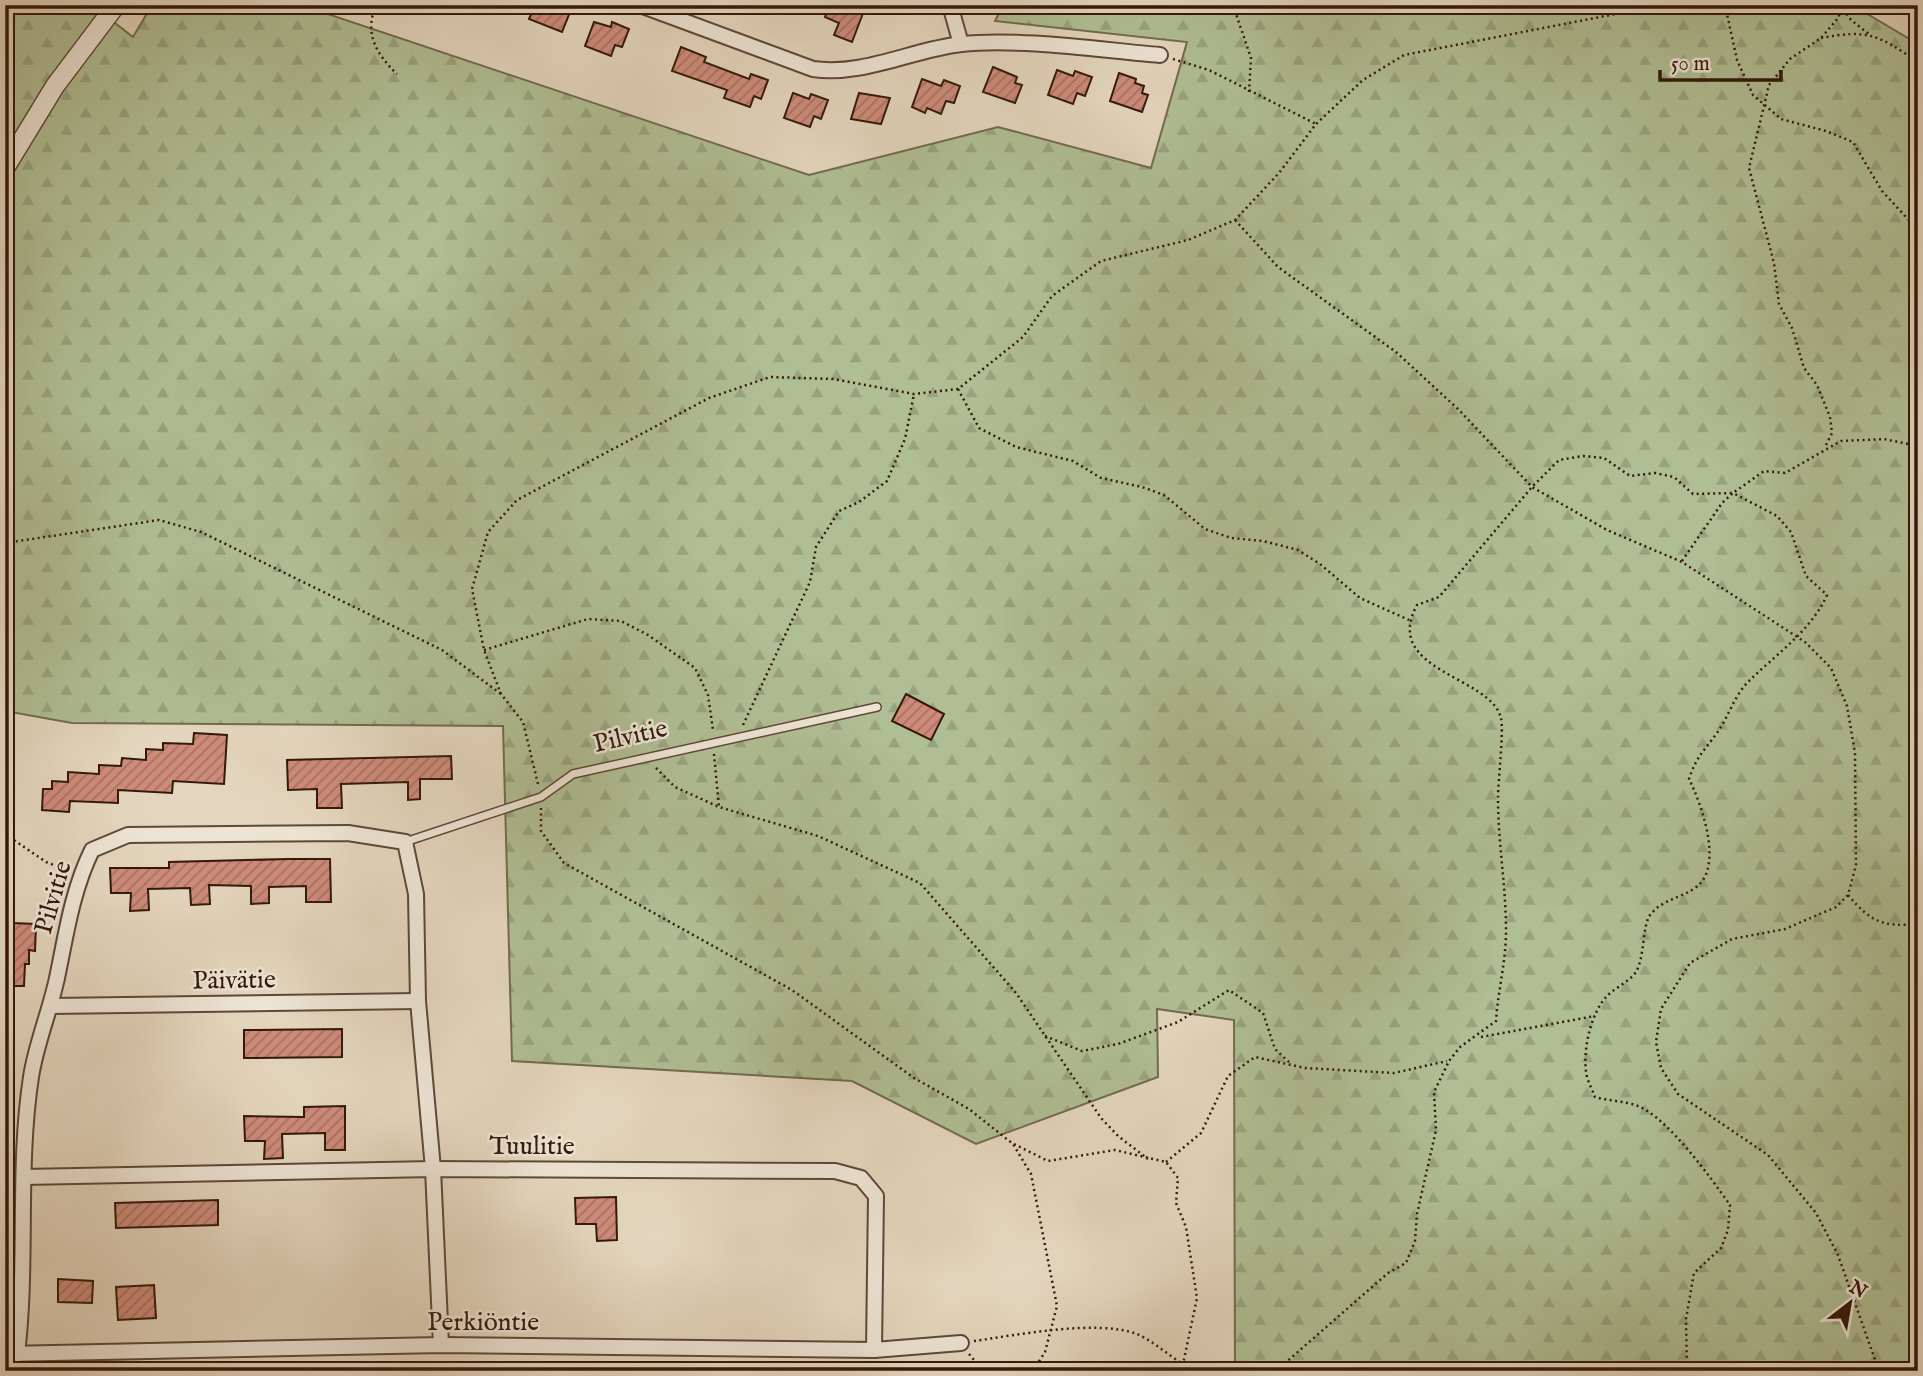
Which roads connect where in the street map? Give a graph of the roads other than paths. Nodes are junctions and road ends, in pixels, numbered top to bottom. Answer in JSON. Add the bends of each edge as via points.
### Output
{"nodes":[{"id":1,"x":116,"y":5,"type":"edge"},
{"id":2,"x":640,"y":5,"type":"edge"},
{"id":3,"x":950,"y":5,"type":"edge"},
{"id":4,"x":961,"y":44,"type":"junction"},
{"id":5,"x":1160,"y":55,"type":"road end"},
{"id":6,"x":5,"y":168,"type":"edge"},
{"id":7,"x":877,"y":706,"type":"dead end"},
{"id":8,"x":405,"y":842,"type":"junction"},
{"id":9,"x":418,"y":1001,"type":"junction"},
{"id":10,"x":51,"y":1006,"type":"junction"},
{"id":11,"x":433,"y":1169,"type":"junction"},
{"id":12,"x":24,"y":1177,"type":"junction"},
{"id":13,"x":961,"y":1343,"type":"road end"},
{"id":14,"x":441,"y":1345,"type":"junction"},
{"id":15,"x":874,"y":1350,"type":"junction"},
{"id":16,"x":11,"y":1354,"type":"edge"}],
"edges":[{"from":1,"to":6,"type":"street","via":[[55,86]]},
{"from":2,"to":4,"type":"street","via":[[813,69],[835,72]]},
{"from":3,"to":4,"type":"street"},
{"from":4,"to":5,"type":"street"},
{"from":7,"to":8,"type":"lane","name":"Pilvitie","via":[[573,774],[541,797]]},
{"from":8,"to":9,"type":"street","via":[[416,894]]},
{"from":8,"to":10,"type":"street","name":"Pilvitie","via":[[348,833],[128,835],[92,850],[80,875]]},
{"from":9,"to":10,"type":"street","name":"Päivätie"},
{"from":9,"to":11,"type":"street"},
{"from":10,"to":12,"type":"street","name":"Pilvitie","via":[[31,1076]]},
{"from":11,"to":12,"type":"street","name":"Tuulitie"},
{"from":11,"to":14,"type":"street"},
{"from":11,"to":15,"type":"street","name":"Tuulitie","via":[[835,1171],[861,1178],[876,1196]]},
{"from":12,"to":16,"type":"street","name":"Pilvitie","via":[[22,1310]]},
{"from":13,"to":15,"type":"street","name":"Perkiöntie"},
{"from":14,"to":15,"type":"street","name":"Perkiöntie"},
{"from":14,"to":16,"type":"street","name":"Perkiöntie"}]}
